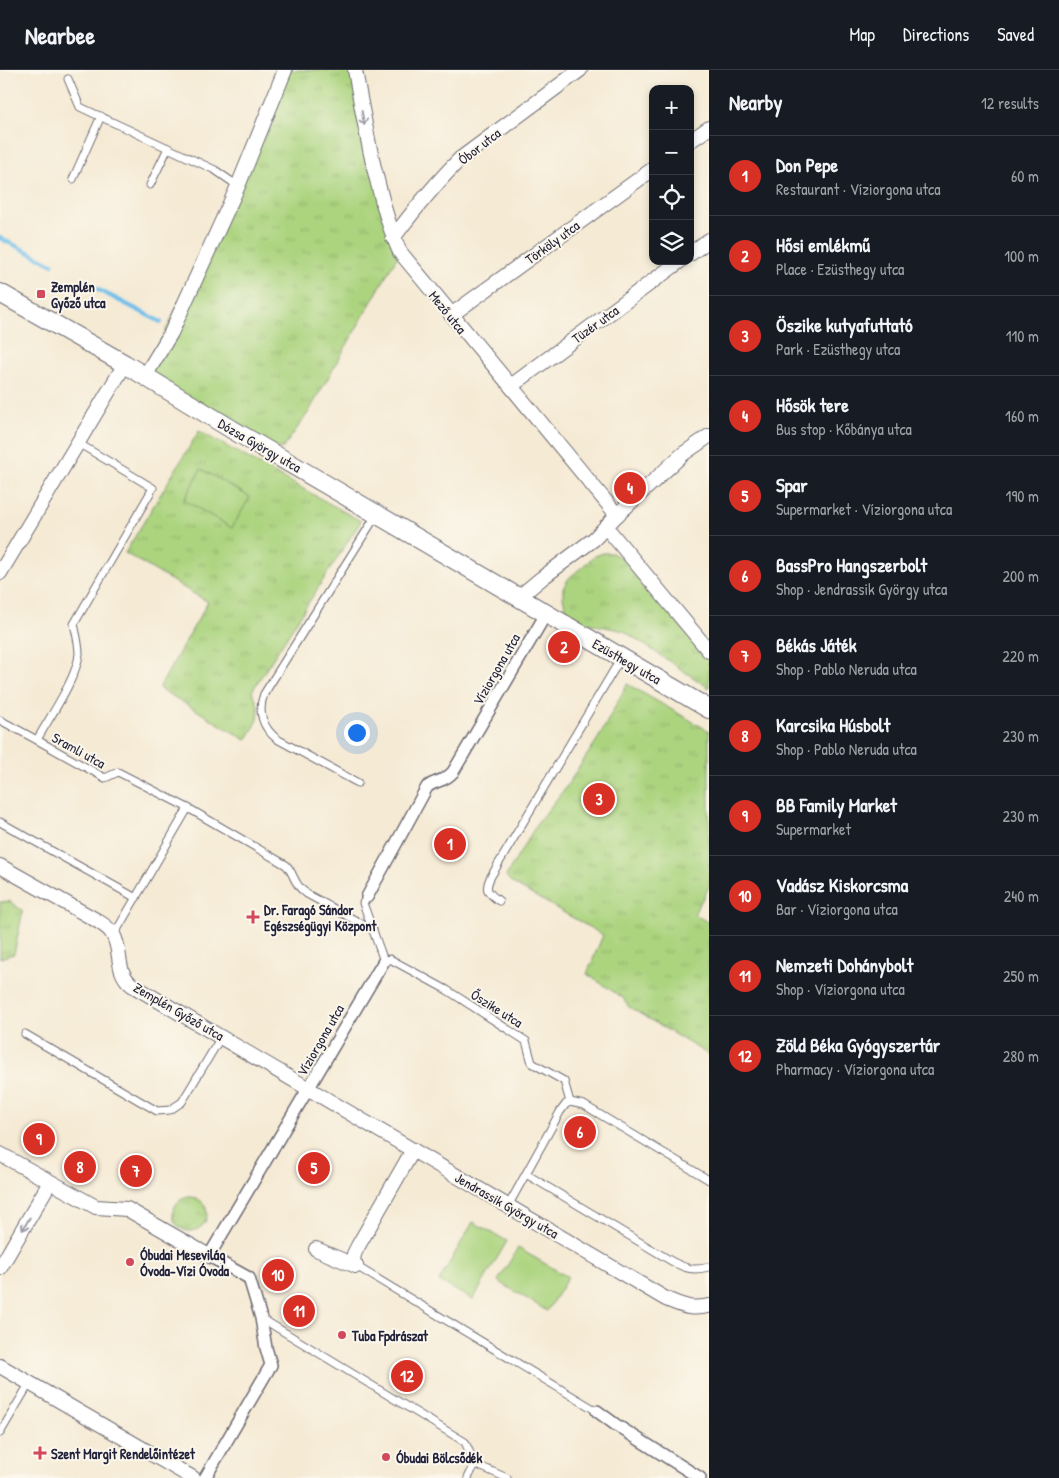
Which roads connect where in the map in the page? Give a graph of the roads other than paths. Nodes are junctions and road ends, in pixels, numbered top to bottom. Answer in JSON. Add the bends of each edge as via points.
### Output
{"nodes":[{"id":1,"x":285,"y":70,"type":"edge"},
{"id":2,"x":355,"y":70,"type":"edge"},
{"id":3,"x":580,"y":70,"type":"edge"},
{"id":4,"x":68,"y":79,"type":"dead end"},
{"id":5,"x":101,"y":116,"type":"junction"},
{"id":6,"x":709,"y":128,"type":"edge"},
{"id":7,"x":694,"y":138,"type":"edge"},
{"id":8,"x":168,"y":148,"type":"junction"},
{"id":9,"x":649,"y":172,"type":"edge"},
{"id":10,"x":72,"y":179,"type":"dead end"},
{"id":11,"x":150,"y":185,"type":"dead end"},
{"id":12,"x":238,"y":186,"type":"junction"},
{"id":13,"x":393,"y":238,"type":"junction"},
{"id":14,"x":709,"y":240,"type":"edge"},
{"id":15,"x":694,"y":251,"type":"edge"},
{"id":16,"x":675,"y":265,"type":"edge"},
{"id":17,"x":0,"y":293,"type":"edge"},
{"id":18,"x":451,"y":315,"type":"junction"},
{"id":19,"x":124,"y":364,"type":"junction"},
{"id":20,"x":144,"y":376,"type":"junction"},
{"id":21,"x":511,"y":386,"type":"junction"},
{"id":22,"x":709,"y":436,"type":"edge"},
{"id":23,"x":78,"y":443,"type":"junction"},
{"id":24,"x":377,"y":514,"type":"junction"},
{"id":25,"x":617,"y":516,"type":"junction"},
{"id":26,"x":606,"y":527,"type":"junction"},
{"id":27,"x":0,"y":573,"type":"edge"},
{"id":28,"x":519,"y":598,"type":"junction"},
{"id":29,"x":546,"y":614,"type":"junction"},
{"id":30,"x":709,"y":651,"type":"edge"},
{"id":31,"x":622,"y":657,"type":"junction"},
{"id":32,"x":709,"y":709,"type":"edge"},
{"id":33,"x":0,"y":720,"type":"edge"},
{"id":34,"x":36,"y":740,"type":"junction"},
{"id":35,"x":358,"y":783,"type":"dead end"},
{"id":36,"x":188,"y":808,"type":"junction"},
{"id":37,"x":0,"y":822,"type":"edge"},
{"id":38,"x":0,"y":866,"type":"edge"},
{"id":39,"x":367,"y":897,"type":"joint"},
{"id":40,"x":136,"y":898,"type":"junction"},
{"id":41,"x":499,"y":901,"type":"dead end"},
{"id":42,"x":373,"y":930,"type":"junction"},
{"id":43,"x":114,"y":935,"type":"junction"},
{"id":44,"x":384,"y":961,"type":"junction"},
{"id":45,"x":25,"y":1034,"type":"dead end"},
{"id":46,"x":221,"y":1036,"type":"junction"},
{"id":47,"x":309,"y":1089,"type":"junction"},
{"id":48,"x":570,"y":1102,"type":"junction"},
{"id":49,"x":413,"y":1150,"type":"junction"},
{"id":50,"x":0,"y":1154,"type":"edge"},
{"id":51,"x":526,"y":1174,"type":"junction"},
{"id":52,"x":709,"y":1180,"type":"edge"},
{"id":53,"x":50,"y":1182,"type":"junction"},
{"id":54,"x":508,"y":1206,"type":"junction"},
{"id":55,"x":316,"y":1249,"type":"dead end"},
{"id":56,"x":209,"y":1256,"type":"junction"},
{"id":57,"x":356,"y":1266,"type":"junction"},
{"id":58,"x":709,"y":1267,"type":"edge"},
{"id":59,"x":0,"y":1268,"type":"edge"},
{"id":60,"x":709,"y":1306,"type":"edge"},
{"id":61,"x":261,"y":1318,"type":"junction"},
{"id":62,"x":0,"y":1367,"type":"edge"},
{"id":63,"x":29,"y":1384,"type":"junction"},
{"id":64,"x":597,"y":1411,"type":"joint"},
{"id":65,"x":0,"y":1433,"type":"edge"},
{"id":66,"x":475,"y":1464,"type":"junction"},
{"id":67,"x":193,"y":1478,"type":"edge"},
{"id":68,"x":205,"y":1478,"type":"edge"},
{"id":69,"x":468,"y":1478,"type":"edge"},
{"id":70,"x":507,"y":1478,"type":"edge"},
{"id":71,"x":700,"y":1478,"type":"edge"}],
"edges":[{"from":1,"to":12,"type":"street"},
{"from":2,"to":13,"type":"street","name":"Mező utca","one_way":true,"via":[[363,121]]},
{"from":3,"to":13,"type":"street","name":"Óbor utca","via":[[460,160]]},
{"from":4,"to":5,"type":"lane","via":[[80,106]]},
{"from":5,"to":8,"type":"lane"},
{"from":5,"to":10,"type":"lane"},
{"from":6,"to":7,"type":"street"},
{"from":8,"to":11,"type":"lane"},
{"from":8,"to":12,"type":"lane","via":[[215,170]]},
{"from":9,"to":18,"type":"street","name":"Törköly utca"},
{"from":12,"to":20,"type":"street","via":[[171,333]]},
{"from":13,"to":18,"type":"street","name":"Mező utca","via":[[400,252]]},
{"from":14,"to":15,"type":"street"},
{"from":16,"to":21,"type":"street","name":"Tüzér utca"},
{"from":17,"to":19,"type":"street","name":"Dózsa György utca"},
{"from":18,"to":21,"type":"street","name":"Mező utca"},
{"from":19,"to":20,"type":"street","name":"Dózsa György utca"},
{"from":19,"to":23,"type":"street"},
{"from":20,"to":24,"type":"street","name":"Dózsa György utca"},
{"from":21,"to":25,"type":"street","name":"Mező utca"},
{"from":22,"to":25,"type":"street","via":[[683,454]]},
{"from":23,"to":27,"type":"street"},
{"from":23,"to":34,"type":"lane","name":"Sramli utca","via":[[153,488],[74,624],[79,654],[75,673]]},
{"from":24,"to":28,"type":"street","name":"Dózsa György utca"},
{"from":24,"to":35,"type":"lane","via":[[261,700],[262,721],[270,734]]},
{"from":25,"to":26,"type":"street"},
{"from":26,"to":28,"type":"street"},
{"from":26,"to":30,"type":"street"},
{"from":28,"to":29,"type":"street","name":"Ezüsthegy utca"},
{"from":29,"to":31,"type":"street","name":"Ezüsthegy utca"},
{"from":29,"to":39,"type":"street","name":"Víziorgona utca","via":[[453,772],[427,787]]},
{"from":31,"to":32,"type":"street","name":"Ezüsthegy utca"},
{"from":31,"to":41,"type":"lane","via":[[490,878],[487,889]]},
{"from":33,"to":34,"type":"lane"},
{"from":34,"to":36,"type":"lane","name":"Sramli utca","via":[[105,778],[118,772]]},
{"from":36,"to":40,"type":"lane"},
{"from":36,"to":42,"type":"lane","name":"Sramli utca","via":[[286,865],[300,888],[308,894]]},
{"from":37,"to":40,"type":"lane"},
{"from":38,"to":43,"type":"street","via":[[96,920]]},
{"from":39,"to":42,"type":"lane","name":"Víziorgona utca","via":[[364,903]]},
{"from":40,"to":43,"type":"lane"},
{"from":42,"to":44,"type":"lane","name":"Víziorgona utca"},
{"from":43,"to":46,"type":"street","name":"Zemplén Győző utca","via":[[121,970],[127,981]]},
{"from":44,"to":47,"type":"street","name":"Víziorgona utca"},
{"from":44,"to":48,"type":"lane","name":"Őszike utca","via":[[390,959],[447,990],[526,1041],[532,1063],[564,1081]]},
{"from":45,"to":46,"type":"lane","via":[[157,1111],[170,1110],[182,1102]]},
{"from":46,"to":47,"type":"street","name":"Zemplén Győző utca"},
{"from":47,"to":49,"type":"street","name":"Jendrassik György utca"},
{"from":47,"to":56,"type":"street","name":"Víziorgona utca"},
{"from":48,"to":51,"type":"lane","via":[[560,1112]]},
{"from":48,"to":52,"type":"lane","via":[[584,1105]]},
{"from":49,"to":54,"type":"street","name":"Jendrassik György utca"},
{"from":49,"to":57,"type":"street","via":[[354,1254]]},
{"from":50,"to":53,"type":"street"},
{"from":51,"to":54,"type":"lane"},
{"from":51,"to":58,"type":"lane","via":[[673,1262],[692,1270]]},
{"from":53,"to":56,"type":"street","via":[[96,1207],[127,1209]]},
{"from":53,"to":59,"type":"street","one_way":true},
{"from":54,"to":60,"type":"street","name":"Jendrassik György utca","via":[[666,1299],[688,1308]]},
{"from":55,"to":57,"type":"street"},
{"from":56,"to":61,"type":"street","via":[[249,1278]]},
{"from":57,"to":64,"type":"lane"},
{"from":61,"to":66,"type":"lane","via":[[465,1442]]},
{"from":61,"to":68,"type":"street","via":[[271,1365]]},
{"from":62,"to":63,"type":"street"},
{"from":63,"to":65,"type":"lane"},
{"from":63,"to":67,"type":"street"},
{"from":64,"to":71,"type":"street"},
{"from":66,"to":69,"type":"lane"},
{"from":66,"to":70,"type":"lane"}]}
